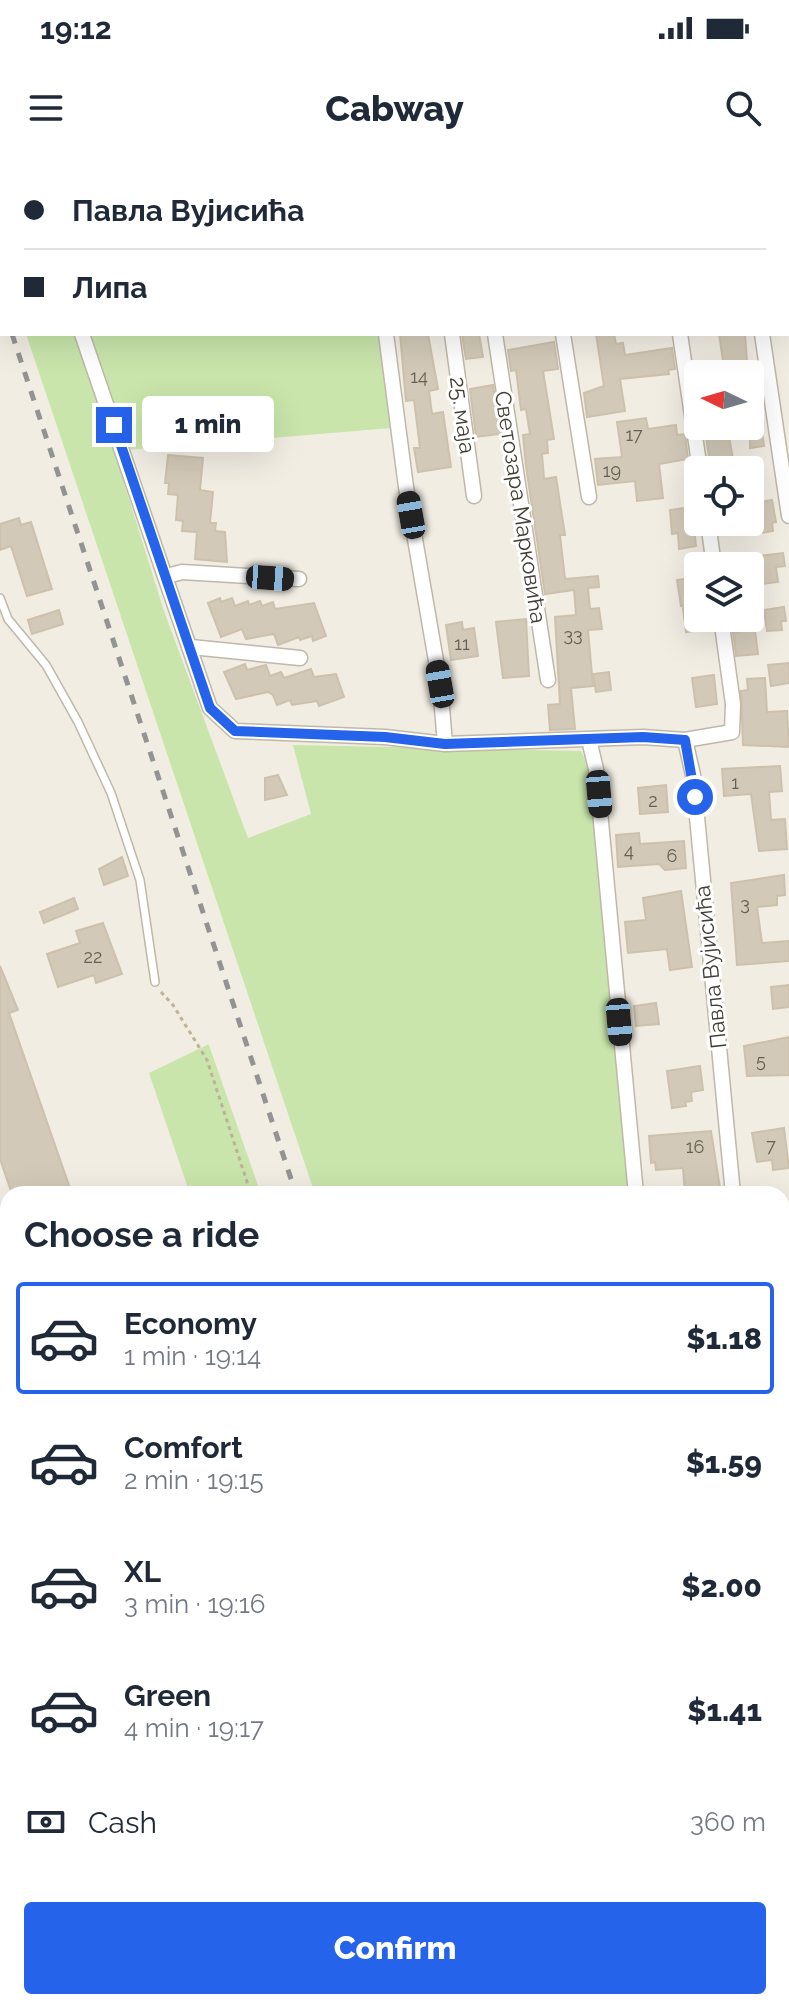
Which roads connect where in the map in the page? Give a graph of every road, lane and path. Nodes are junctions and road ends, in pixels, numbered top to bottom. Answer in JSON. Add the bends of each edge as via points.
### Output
{"nodes":[{"id":1,"x":83,"y":336,"type":"edge"},
{"id":2,"x":386,"y":336,"type":"edge"},
{"id":3,"x":452,"y":336,"type":"edge"},
{"id":4,"x":495,"y":336,"type":"edge"},
{"id":5,"x":563,"y":336,"type":"edge"},
{"id":6,"x":680,"y":336,"type":"edge"},
{"id":7,"x":762,"y":336,"type":"edge"},
{"id":8,"x":698,"y":456,"type":"edge"},
{"id":9,"x":474,"y":496,"type":"dead end"},
{"id":10,"x":589,"y":497,"type":"dead end"},
{"id":11,"x":789,"y":516,"type":"edge"},
{"id":12,"x":167,"y":576,"type":"junction"},
{"id":13,"x":299,"y":579,"type":"dead end"},
{"id":14,"x":0,"y":598,"type":"edge"},
{"id":15,"x":723,"y":632,"type":"edge"},
{"id":16,"x":191,"y":647,"type":"junction"},
{"id":17,"x":300,"y":658,"type":"dead end"},
{"id":18,"x":548,"y":680,"type":"dead end"},
{"id":19,"x":589,"y":740,"type":"junction"},
{"id":20,"x":685,"y":740,"type":"junction"},
{"id":21,"x":445,"y":744,"type":"junction"},
{"id":22,"x":155,"y":982,"type":"joint"},
{"id":23,"x":248,"y":1186,"type":"edge"},
{"id":24,"x":635,"y":1186,"type":"edge"},
{"id":25,"x":732,"y":1186,"type":"edge"}],
"edges":[{"from":1,"to":12,"type":"street"},
{"from":2,"to":21,"type":"street"},
{"from":3,"to":9,"type":"street","name":"25. маја"},
{"from":4,"to":18,"type":"street","name":"Светозара Марковића"},
{"from":5,"to":10,"type":"street"},
{"from":6,"to":8,"type":"street"},
{"from":7,"to":11,"type":"street"},
{"from":12,"to":13,"type":"street","via":[[182,572]]},
{"from":12,"to":16,"type":"street"},
{"from":14,"to":22,"type":"lane","via":[[8,619],[46,665],[72,710],[111,793],[140,880]]},
{"from":15,"to":20,"type":"street","via":[[732,732]]},
{"from":16,"to":17,"type":"street"},
{"from":16,"to":21,"type":"street","via":[[210,708],[235,731]]},
{"from":19,"to":20,"type":"street"},
{"from":19,"to":21,"type":"street"},
{"from":19,"to":24,"type":"street"},
{"from":20,"to":25,"type":"street","name":"Павла Вујисића","via":[[693,775]]},
{"from":22,"to":23,"type":"path","via":[[207,1060]]}]}
